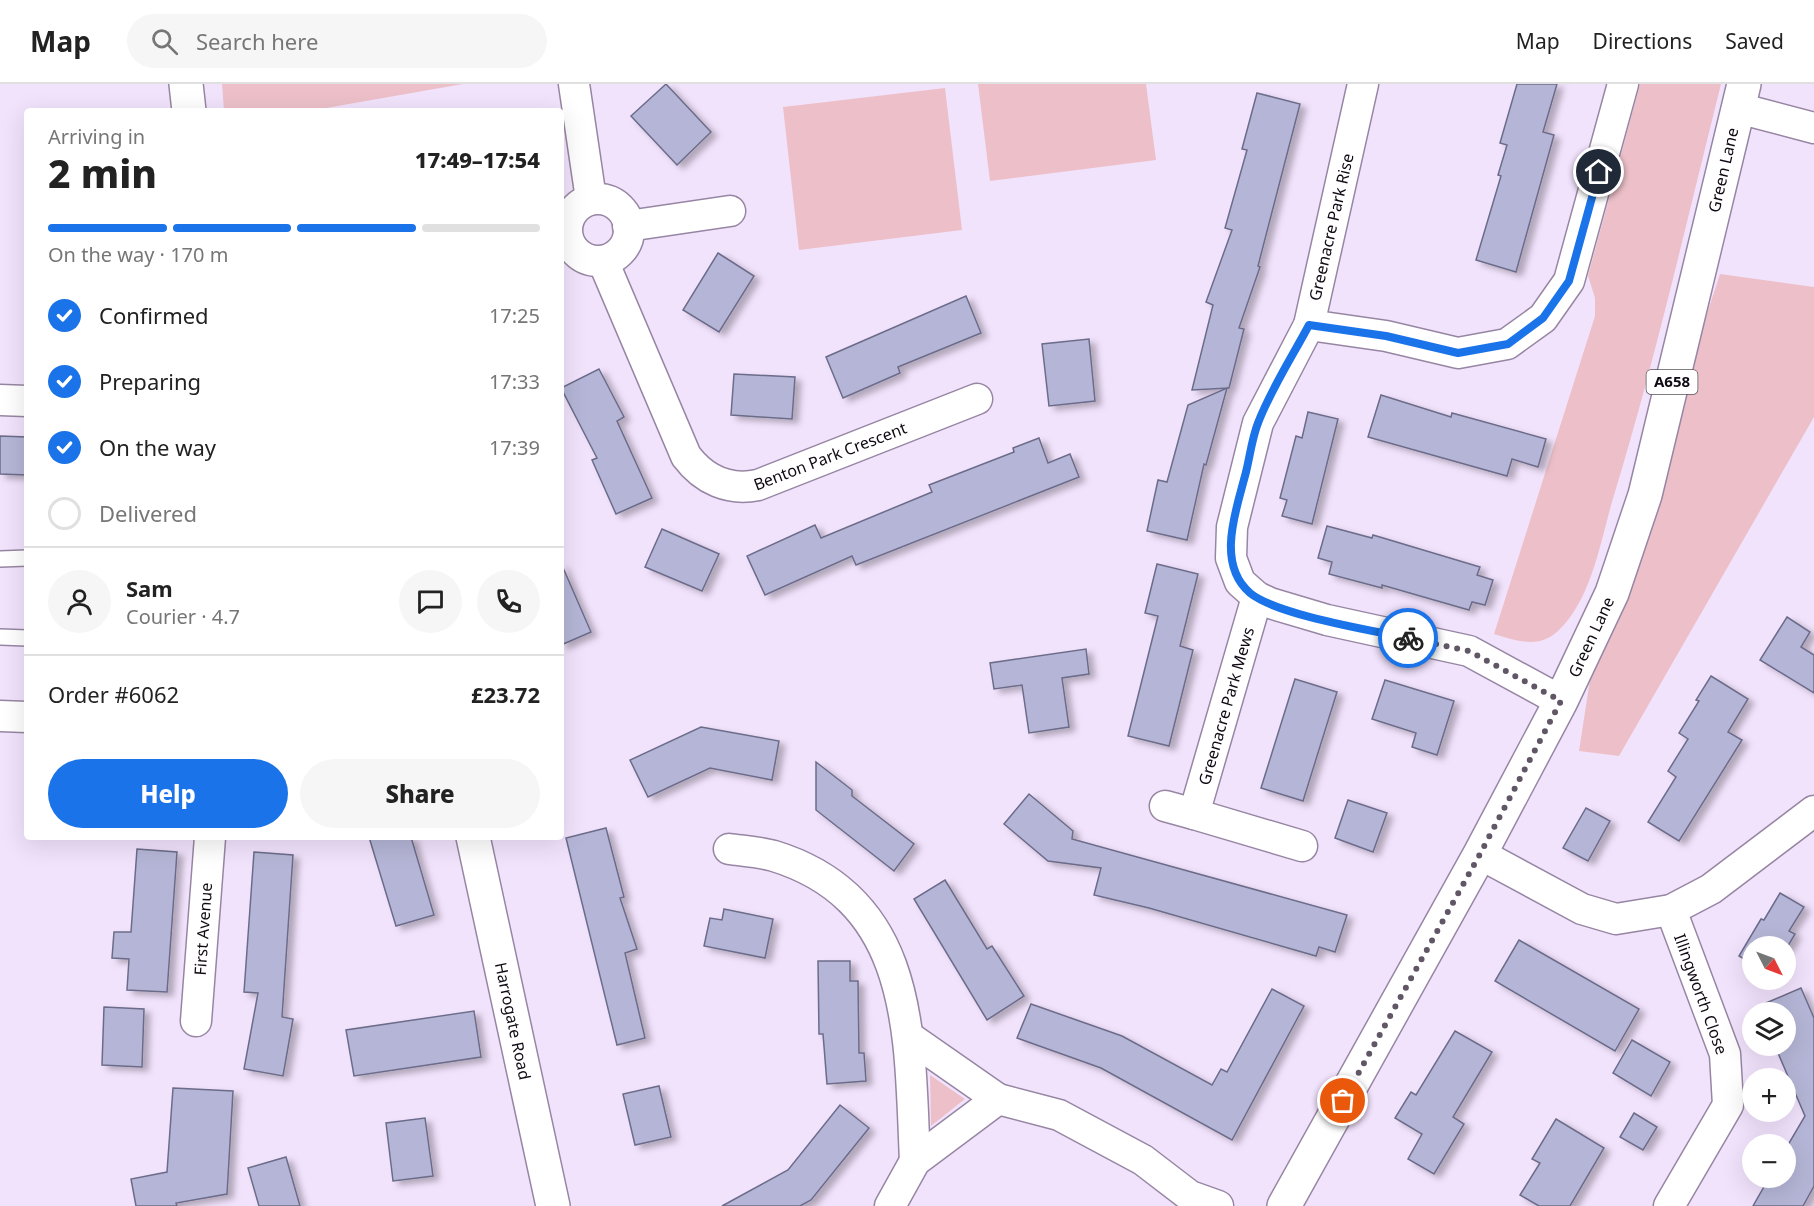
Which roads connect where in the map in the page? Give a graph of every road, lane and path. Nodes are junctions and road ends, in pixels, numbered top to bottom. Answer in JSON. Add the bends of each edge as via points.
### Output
{"nodes":[{"id":1,"x":186,"y":84,"type":"edge"},
{"id":2,"x":573,"y":84,"type":"edge"},
{"id":3,"x":1363,"y":84,"type":"edge"},
{"id":4,"x":1623,"y":84,"type":"edge"},
{"id":5,"x":1741,"y":96,"type":"edge"},
{"id":6,"x":189,"y":108,"type":"edge"},
{"id":7,"x":1814,"y":128,"type":"edge"},
{"id":8,"x":591,"y":199,"type":"junction"},
{"id":9,"x":730,"y":210,"type":"dead end"},
{"id":10,"x":628,"y":226,"type":"junction"},
{"id":11,"x":564,"y":237,"type":"edge"},
{"id":12,"x":603,"y":261,"type":"junction"},
{"id":13,"x":1309,"y":325,"type":"junction"},
{"id":14,"x":977,"y":399,"type":"dead end"},
{"id":15,"x":0,"y":400,"type":"edge"},
{"id":16,"x":24,"y":401,"type":"edge"},
{"id":17,"x":24,"y":558,"type":"edge"},
{"id":18,"x":0,"y":559,"type":"edge"},
{"id":19,"x":1257,"y":597,"type":"junction"},
{"id":20,"x":0,"y":637,"type":"edge"},
{"id":21,"x":24,"y":638,"type":"edge"},
{"id":22,"x":1561,"y":701,"type":"junction"},
{"id":23,"x":0,"y":716,"type":"edge"},
{"id":24,"x":24,"y":717,"type":"edge"},
{"id":25,"x":1164,"y":806,"type":"dead end"},
{"id":26,"x":1814,"y":812,"type":"edge"},
{"id":27,"x":1194,"y":814,"type":"junction"},
{"id":28,"x":210,"y":840,"type":"edge"},
{"id":29,"x":474,"y":840,"type":"edge"},
{"id":30,"x":1302,"y":846,"type":"dead end"},
{"id":31,"x":729,"y":849,"type":"dead end"},
{"id":32,"x":1480,"y":854,"type":"junction"},
{"id":33,"x":1671,"y":910,"type":"junction"},
{"id":34,"x":196,"y":1021,"type":"dead end"},
{"id":35,"x":909,"y":1036,"type":"junction"},
{"id":36,"x":998,"y":1099,"type":"junction"},
{"id":37,"x":915,"y":1161,"type":"junction"},
{"id":38,"x":553,"y":1206,"type":"edge"},
{"id":39,"x":890,"y":1206,"type":"edge"},
{"id":40,"x":1218,"y":1206,"type":"edge"},
{"id":41,"x":1284,"y":1206,"type":"edge"},
{"id":42,"x":1669,"y":1206,"type":"edge"}],
"edges":[{"from":1,"to":6,"type":"main road"},
{"from":2,"to":8,"type":"street"},
{"from":3,"to":13,"type":"street","name":"Greenacre Park Rise"},
{"from":4,"to":13,"type":"street","via":[[1569,281],[1543,318],[1508,344],[1458,353],[1386,336]]},
{"from":5,"to":7,"type":"street"},
{"from":5,"to":22,"type":"main road","name":"Green Lane","number":"A658","via":[[1645,495],[1612,593]]},
{"from":8,"to":10,"type":"street","via":[[617,205]]},
{"from":8,"to":11,"type":"street","via":[[573,211]]},
{"from":9,"to":10,"type":"street"},
{"from":10,"to":12,"type":"street","via":[[621,250]]},
{"from":11,"to":12,"type":"street","via":[[582,257]]},
{"from":12,"to":14,"type":"street","name":"Benton Park Crescent","via":[[686,456],[718,483],[733,487],[758,485]]},
{"from":13,"to":19,"type":"street","name":"Greenacre Park Rise","via":[[1258,423],[1232,527],[1231,558],[1240,582]]},
{"from":15,"to":16,"type":"street"},
{"from":17,"to":18,"type":"lane"},
{"from":19,"to":22,"type":"street","name":"Greenacre Park Rise","via":[[1327,621],[1469,651]]},
{"from":19,"to":27,"type":"street","name":"Greenacre Park Mews"},
{"from":20,"to":21,"type":"lane"},
{"from":22,"to":32,"type":"main road","name":"Green Lane","number":"A658"},
{"from":23,"to":24,"type":"street"},
{"from":25,"to":27,"type":"street"},
{"from":26,"to":33,"type":"street","via":[[1711,890]]},
{"from":27,"to":30,"type":"street"},
{"from":28,"to":34,"type":"street","name":"First Avenue"},
{"from":29,"to":38,"type":"main road","name":"Harrogate Road"},
{"from":31,"to":35,"type":"street","via":[[772,855],[807,868],[846,896],[871,923],[890,957]]},
{"from":32,"to":33,"type":"street","via":[[1582,909],[1616,919]]},
{"from":32,"to":41,"type":"main road","name":"Green Lane","number":"A658"},
{"from":33,"to":42,"type":"street","name":"Illingworth Close","via":[[1725,1054],[1728,1105]]},
{"from":35,"to":36,"type":"street"},
{"from":35,"to":37,"type":"street"},
{"from":36,"to":37,"type":"street"},
{"from":36,"to":40,"type":"street","via":[[1059,1115],[1143,1160],[1190,1196]]},
{"from":37,"to":39,"type":"street"}]}
